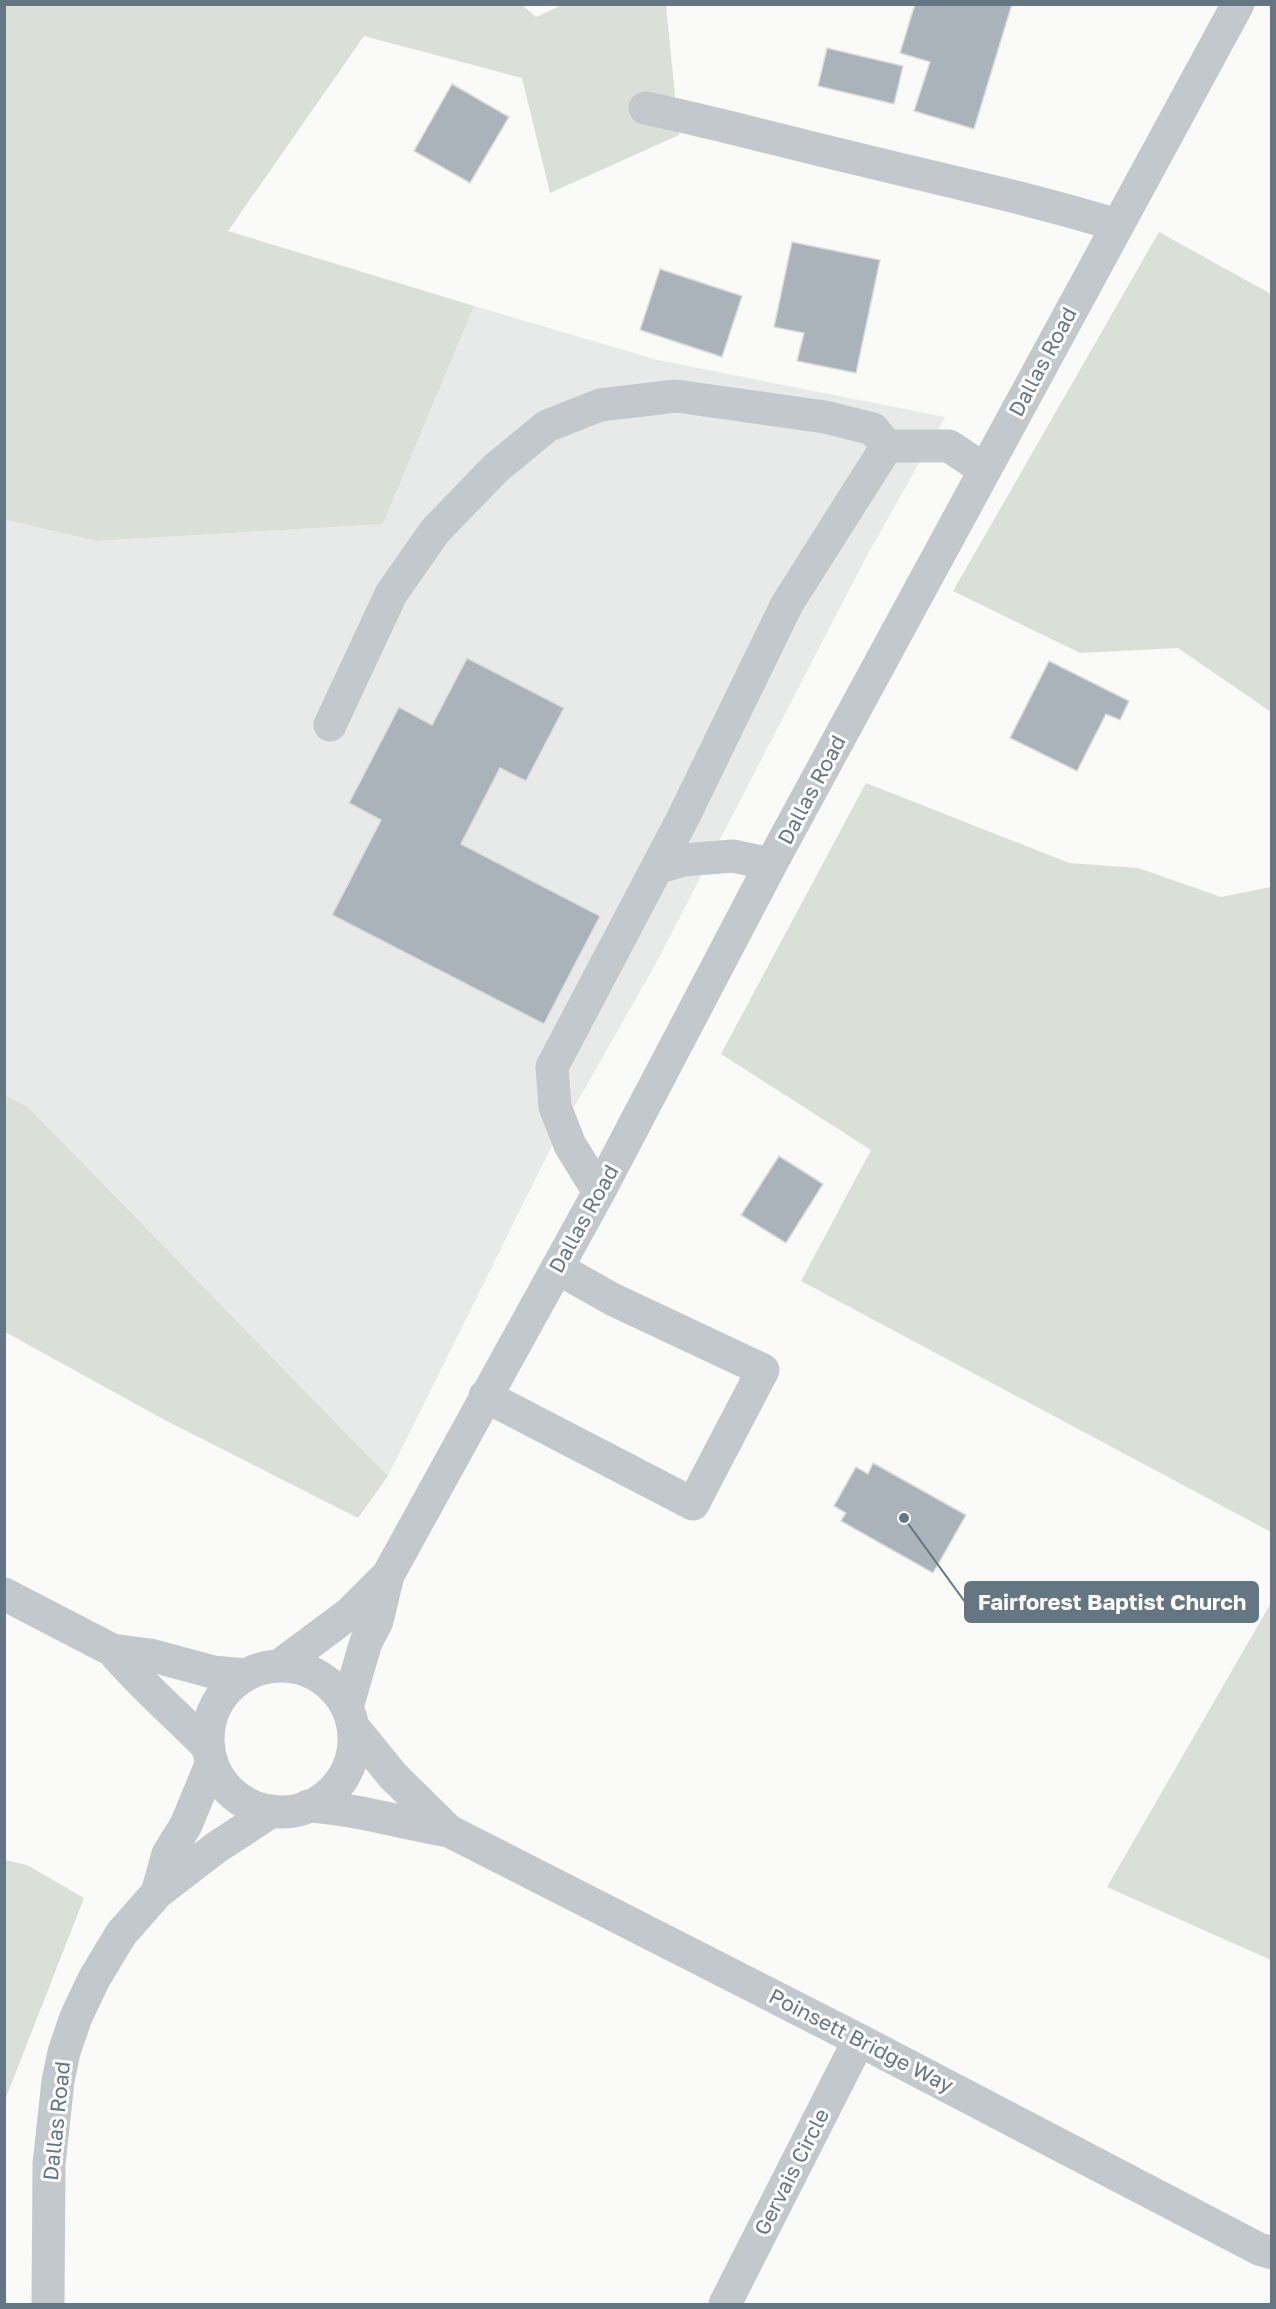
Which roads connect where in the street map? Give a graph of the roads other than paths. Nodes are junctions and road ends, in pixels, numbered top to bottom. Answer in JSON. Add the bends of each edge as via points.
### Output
{"nodes":[{"id":1,"x":1238,"y":4,"type":"edge"},
{"id":2,"x":645,"y":108,"type":"dead end"},
{"id":3,"x":1117,"y":225,"type":"junction"},
{"id":4,"x":887,"y":446,"type":"junction"},
{"id":5,"x":985,"y":470,"type":"junction"},
{"id":6,"x":330,"y":725,"type":"dead end"},
{"id":7,"x":771,"y":864,"type":"junction"},
{"id":8,"x":657,"y":868,"type":"junction"},
{"id":9,"x":599,"y":1192,"type":"junction"},
{"id":10,"x":557,"y":1268,"type":"junction"},
{"id":11,"x":485,"y":1396,"type":"junction"},
{"id":12,"x":388,"y":1575,"type":"junction"},
{"id":13,"x":4,"y":1594,"type":"edge"},
{"id":14,"x":112,"y":1650,"type":"junction"},
{"id":15,"x":279,"y":1666,"type":"junction"},
{"id":16,"x":245,"y":1675,"type":"junction"},
{"id":17,"x":350,"y":1718,"type":"junction"},
{"id":18,"x":210,"y":1755,"type":"junction"},
{"id":19,"x":308,"y":1806,"type":"junction"},
{"id":20,"x":272,"y":1811,"type":"junction"},
{"id":21,"x":449,"y":1831,"type":"junction"},
{"id":22,"x":157,"y":1893,"type":"junction"},
{"id":23,"x":859,"y":2040,"type":"junction"},
{"id":24,"x":1272,"y":2253,"type":"edge"},
{"id":25,"x":48,"y":2304,"type":"edge"},
{"id":26,"x":725,"y":2304,"type":"edge"}],
"edges":[{"from":1,"to":3,"type":"street","name":"Dallas Road"},
{"from":2,"to":3,"type":"street","via":[[1047,204]]},
{"from":3,"to":5,"type":"street","name":"Dallas Road"},
{"from":4,"to":5,"type":"street","via":[[949,446]]},
{"from":4,"to":6,"type":"street","via":[[873,429],[825,417],[676,396],[600,405],[547,426],[496,468],[435,531],[392,594]]},
{"from":4,"to":8,"type":"street","via":[[787,604]]},
{"from":5,"to":7,"type":"street","name":"Dallas Road"},
{"from":7,"to":8,"type":"street","via":[[733,856],[682,860]]},
{"from":7,"to":9,"type":"street","name":"Dallas Road"},
{"from":8,"to":9,"type":"street","via":[[552,1068],[555,1107],[570,1145]]},
{"from":9,"to":10,"type":"street","name":"Dallas Road"},
{"from":10,"to":11,"type":"street","name":"Dallas Road"},
{"from":10,"to":11,"type":"street","via":[[612,1299],[762,1370],[693,1504]]},
{"from":11,"to":12,"type":"street","name":"Dallas Road"},
{"from":12,"to":15,"type":"street","name":"Dallas Road","via":[[350,1613]]},
{"from":12,"to":17,"type":"street","name":"Dallas Road","via":[[366,1642]]},
{"from":13,"to":14,"type":"street"},
{"from":14,"to":16,"type":"street"},
{"from":14,"to":18,"type":"street"},
{"from":15,"to":16,"type":"street"},
{"from":15,"to":17,"type":"street","via":[[300,1668],[319,1676],[335,1689]]},
{"from":16,"to":18,"type":"street","via":[[216,1706],[209,1726]]},
{"from":17,"to":19,"type":"street","via":[[354,1748],[349,1766],[325,1797]]},
{"from":17,"to":21,"type":"street","name":"Poinsett Bridge Way","via":[[393,1776]]},
{"from":18,"to":20,"type":"street","via":[[221,1780],[235,1795],[252,1806]]},
{"from":18,"to":22,"type":"street","name":"Dallas Road","via":[[186,1826],[168,1854]]},
{"from":19,"to":20,"type":"street"},
{"from":19,"to":21,"type":"street","name":"Poinsett Bridge Way","via":[[340,1808]]},
{"from":20,"to":22,"type":"street","name":"Dallas Road"},
{"from":21,"to":23,"type":"street","name":"Poinsett Bridge Way"},
{"from":22,"to":25,"type":"street","name":"Dallas Road","via":[[121,1934],[94,1979],[64,2052],[49,2164]]},
{"from":23,"to":24,"type":"street","name":"Poinsett Bridge Way"},
{"from":23,"to":26,"type":"street","name":"Gervais Circle"}]}
